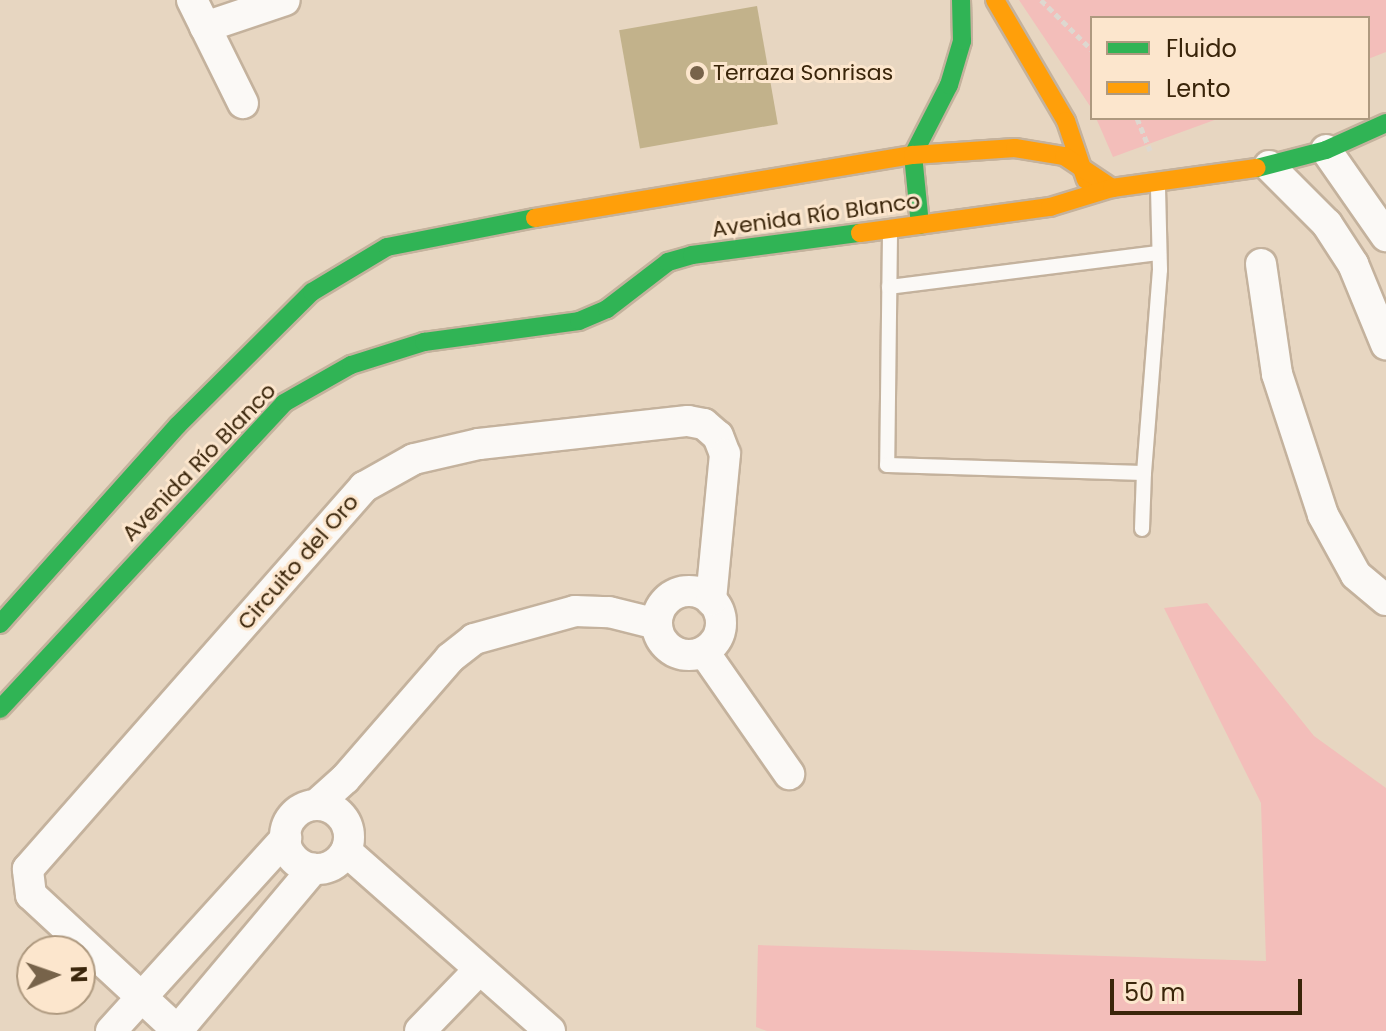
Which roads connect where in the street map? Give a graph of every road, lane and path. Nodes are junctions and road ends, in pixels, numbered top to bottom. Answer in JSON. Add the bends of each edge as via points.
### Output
{"nodes":[{"id":1,"x":192,"y":0,"type":"edge"},
{"id":2,"x":285,"y":0,"type":"edge"},
{"id":3,"x":961,"y":0,"type":"edge"},
{"id":4,"x":995,"y":0,"type":"edge"},
{"id":5,"x":1041,"y":0,"type":"edge"},
{"id":6,"x":205,"y":27,"type":"junction"},
{"id":7,"x":1090,"y":48,"type":"edge"},
{"id":8,"x":243,"y":103,"type":"dead end"},
{"id":9,"x":1386,"y":123,"type":"edge"},
{"id":10,"x":1326,"y":150,"type":"junction"},
{"id":11,"x":913,"y":155,"type":"junction"},
{"id":12,"x":1269,"y":166,"type":"junction"},
{"id":13,"x":1086,"y":168,"type":"junction"},
{"id":14,"x":1158,"y":182,"type":"junction"},
{"id":15,"x":1112,"y":188,"type":"junction"},
{"id":16,"x":1085,"y":198,"type":"junction"},
{"id":17,"x":920,"y":225,"type":"junction"},
{"id":18,"x":890,"y":230,"type":"junction"},
{"id":19,"x":1386,"y":236,"type":"edge"},
{"id":20,"x":1159,"y":253,"type":"junction"},
{"id":21,"x":1261,"y":264,"type":"dead end"},
{"id":22,"x":889,"y":287,"type":"junction"},
{"id":23,"x":1386,"y":344,"type":"edge"},
{"id":24,"x":1144,"y":473,"type":"junction"},
{"id":25,"x":1142,"y":529,"type":"dead end"},
{"id":26,"x":711,"y":600,"type":"junction"},
{"id":27,"x":1386,"y":600,"type":"edge"},
{"id":28,"x":0,"y":624,"type":"edge"},
{"id":29,"x":657,"y":624,"type":"junction"},
{"id":30,"x":704,"y":652,"type":"junction"},
{"id":31,"x":0,"y":709,"type":"edge"},
{"id":32,"x":789,"y":774,"type":"dead end"},
{"id":33,"x":316,"y":805,"type":"junction"},
{"id":34,"x":286,"y":838,"type":"junction"},
{"id":35,"x":346,"y":851,"type":"junction"},
{"id":36,"x":313,"y":869,"type":"junction"},
{"id":37,"x":477,"y":972,"type":"junction"},
{"id":38,"x":143,"y":998,"type":"junction"},
{"id":39,"x":111,"y":1031,"type":"edge"},
{"id":40,"x":177,"y":1031,"type":"edge"},
{"id":41,"x":420,"y":1031,"type":"edge"},
{"id":42,"x":550,"y":1031,"type":"edge"}],
"edges":[{"from":1,"to":6,"type":"street"},
{"from":2,"to":6,"type":"street"},
{"from":3,"to":11,"type":"street","via":[[962,41],[949,85]]},
{"from":4,"to":13,"type":"street","via":[[1066,121]]},
{"from":5,"to":7,"type":"path"},
{"from":6,"to":8,"type":"street"},
{"from":9,"to":10,"type":"street","name":"Avenida Río Blanco"},
{"from":10,"to":12,"type":"street","name":"Avenida Río Blanco"},
{"from":10,"to":19,"type":"street"},
{"from":11,"to":13,"type":"street","name":"Avenida Río Blanco","via":[[1015,148],[1064,156]]},
{"from":11,"to":17,"type":"street"},
{"from":11,"to":28,"type":"street","name":"Avenida Río Blanco","via":[[442,233],[387,247],[348,266],[312,292]]},
{"from":12,"to":14,"type":"street","name":"Avenida Río Blanco"},
{"from":12,"to":23,"type":"street","via":[[1327,224],[1353,264]]},
{"from":13,"to":15,"type":"street"},
{"from":13,"to":16,"type":"street"},
{"from":14,"to":15,"type":"street","name":"Avenida Río Blanco"},
{"from":14,"to":20,"type":"lane"},
{"from":15,"to":16,"type":"street","name":"Avenida Río Blanco"},
{"from":16,"to":17,"type":"street","name":"Avenida Río Blanco"},
{"from":17,"to":18,"type":"street","name":"Avenida Río Blanco"},
{"from":18,"to":22,"type":"lane"},
{"from":18,"to":31,"type":"street","name":"Avenida Río Blanco","via":[[692,255],[668,262],[607,309],[579,321],[424,342],[351,365],[284,403],[217,461]]},
{"from":20,"to":22,"type":"lane"},
{"from":20,"to":24,"type":"lane"},
{"from":21,"to":27,"type":"street","via":[[1277,374],[1323,515],[1356,575]]},
{"from":22,"to":24,"type":"lane","via":[[887,465]]},
{"from":24,"to":25,"type":"lane"},
{"from":26,"to":29,"type":"street","via":[[688,591],[676,594],[666,601]]},
{"from":26,"to":30,"type":"street","via":[[718,609],[720,634]]},
{"from":26,"to":38,"type":"street","name":"Circuito del Oro","via":[[725,454],[718,436],[704,424],[688,421],[479,444],[414,459],[364,487],[28,869],[31,895]]},
{"from":29,"to":30,"type":"street","via":[[668,647],[691,655]]},
{"from":29,"to":33,"type":"street","via":[[609,612],[575,611],[474,639],[450,658]]},
{"from":30,"to":32,"type":"street"},
{"from":33,"to":34,"type":"street","via":[[294,815]]},
{"from":33,"to":35,"type":"street","via":[[327,806],[344,819]]},
{"from":34,"to":36,"type":"street","via":[[293,858]]},
{"from":34,"to":38,"type":"street"},
{"from":35,"to":36,"type":"street","via":[[332,866]]},
{"from":35,"to":37,"type":"street"},
{"from":36,"to":40,"type":"street"},
{"from":37,"to":41,"type":"street"},
{"from":37,"to":42,"type":"street"},
{"from":38,"to":39,"type":"street"},
{"from":38,"to":40,"type":"street","name":"Circuito del Oro"}]}
